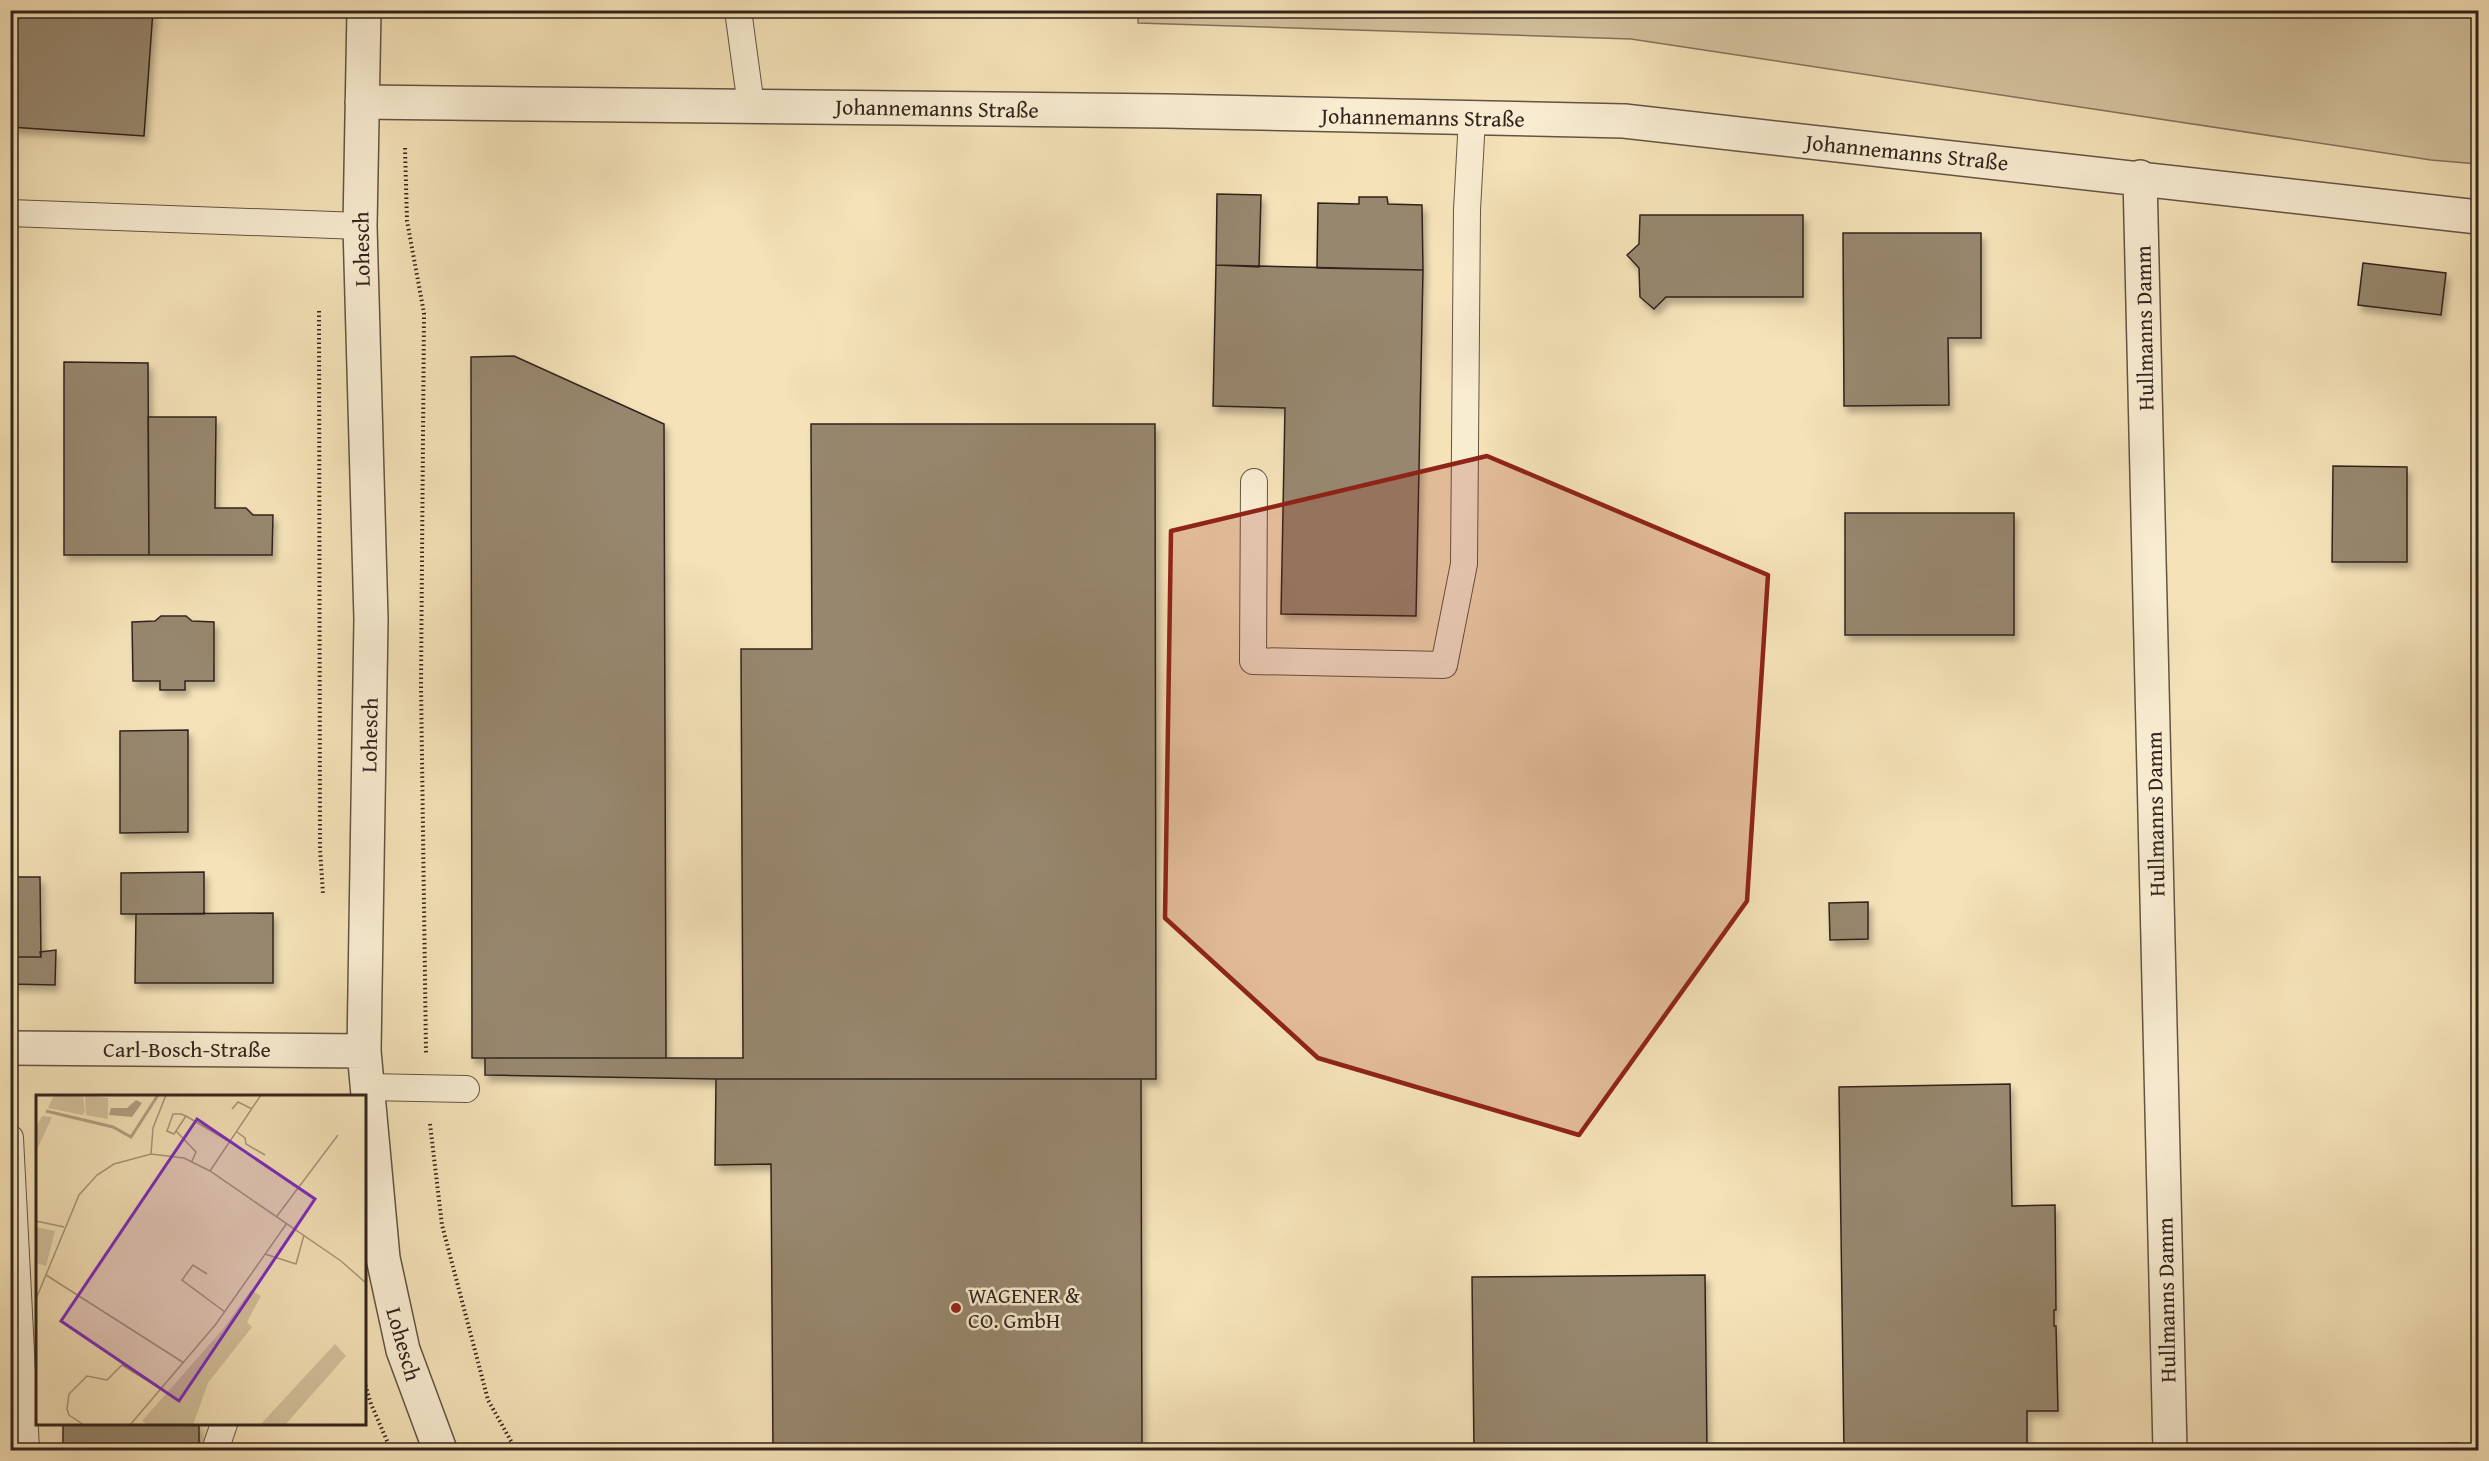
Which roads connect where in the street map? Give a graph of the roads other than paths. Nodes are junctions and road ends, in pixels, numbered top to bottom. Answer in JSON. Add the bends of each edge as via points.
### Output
{"nodes":[{"id":1,"x":364,"y":10,"type":"edge"},
{"id":2,"x":738,"y":10,"type":"edge"},
{"id":3,"x":362,"y":102,"type":"junction"},
{"id":4,"x":751,"y":106,"type":"junction"},
{"id":5,"x":1472,"y":118,"type":"junction"},
{"id":6,"x":2140,"y":177,"type":"junction"},
{"id":7,"x":10,"y":213,"type":"edge"},
{"id":8,"x":2478,"y":217,"type":"edge"},
{"id":9,"x":360,"y":226,"type":"junction"},
{"id":10,"x":1254,"y":482,"type":"dead end"},
{"id":11,"x":10,"y":1048,"type":"edge"},
{"id":12,"x":364,"y":1051,"type":"junction"},
{"id":13,"x":367,"y":1087,"type":"junction"},
{"id":14,"x":466,"y":1089,"type":"dead end"},
{"id":15,"x":10,"y":1138,"type":"edge"},
{"id":16,"x":374,"y":1260,"type":"edge"},
{"id":17,"x":224,"y":1425,"type":"edge"},
{"id":18,"x":26,"y":1450,"type":"edge"},
{"id":19,"x":215,"y":1450,"type":"edge"},
{"id":20,"x":440,"y":1450,"type":"edge"},
{"id":21,"x":2170,"y":1450,"type":"edge"}],
"edges":[{"from":1,"to":3,"type":"street","name":"Lohesch"},
{"from":2,"to":4,"type":"lane"},
{"from":3,"to":4,"type":"street","name":"Johannemanns Straße"},
{"from":3,"to":9,"type":"street","name":"Lohesch"},
{"from":4,"to":5,"type":"street","name":"Johannemanns Straße"},
{"from":5,"to":6,"type":"street","name":"Johannemanns Straße","via":[[1624,121]]},
{"from":5,"to":10,"type":"lane","via":[[1467,210],[1464,564],[1444,665],[1253,660]]},
{"from":6,"to":8,"type":"street","name":"Johannemanns Straße"},
{"from":6,"to":21,"type":"street","name":"Hullmanns Damm"},
{"from":7,"to":9,"type":"lane"},
{"from":9,"to":12,"type":"street","name":"Lohesch","via":[[371,619]]},
{"from":11,"to":12,"type":"street","name":"Carl-Bosch-Straße"},
{"from":12,"to":13,"type":"street","name":"Lohesch"},
{"from":13,"to":14,"type":"lane"},
{"from":13,"to":16,"type":"street","name":"Lohesch"},
{"from":15,"to":18,"type":"lane"},
{"from":16,"to":20,"type":"street","name":"Lohesch"},
{"from":17,"to":19,"type":"lane"}]}
